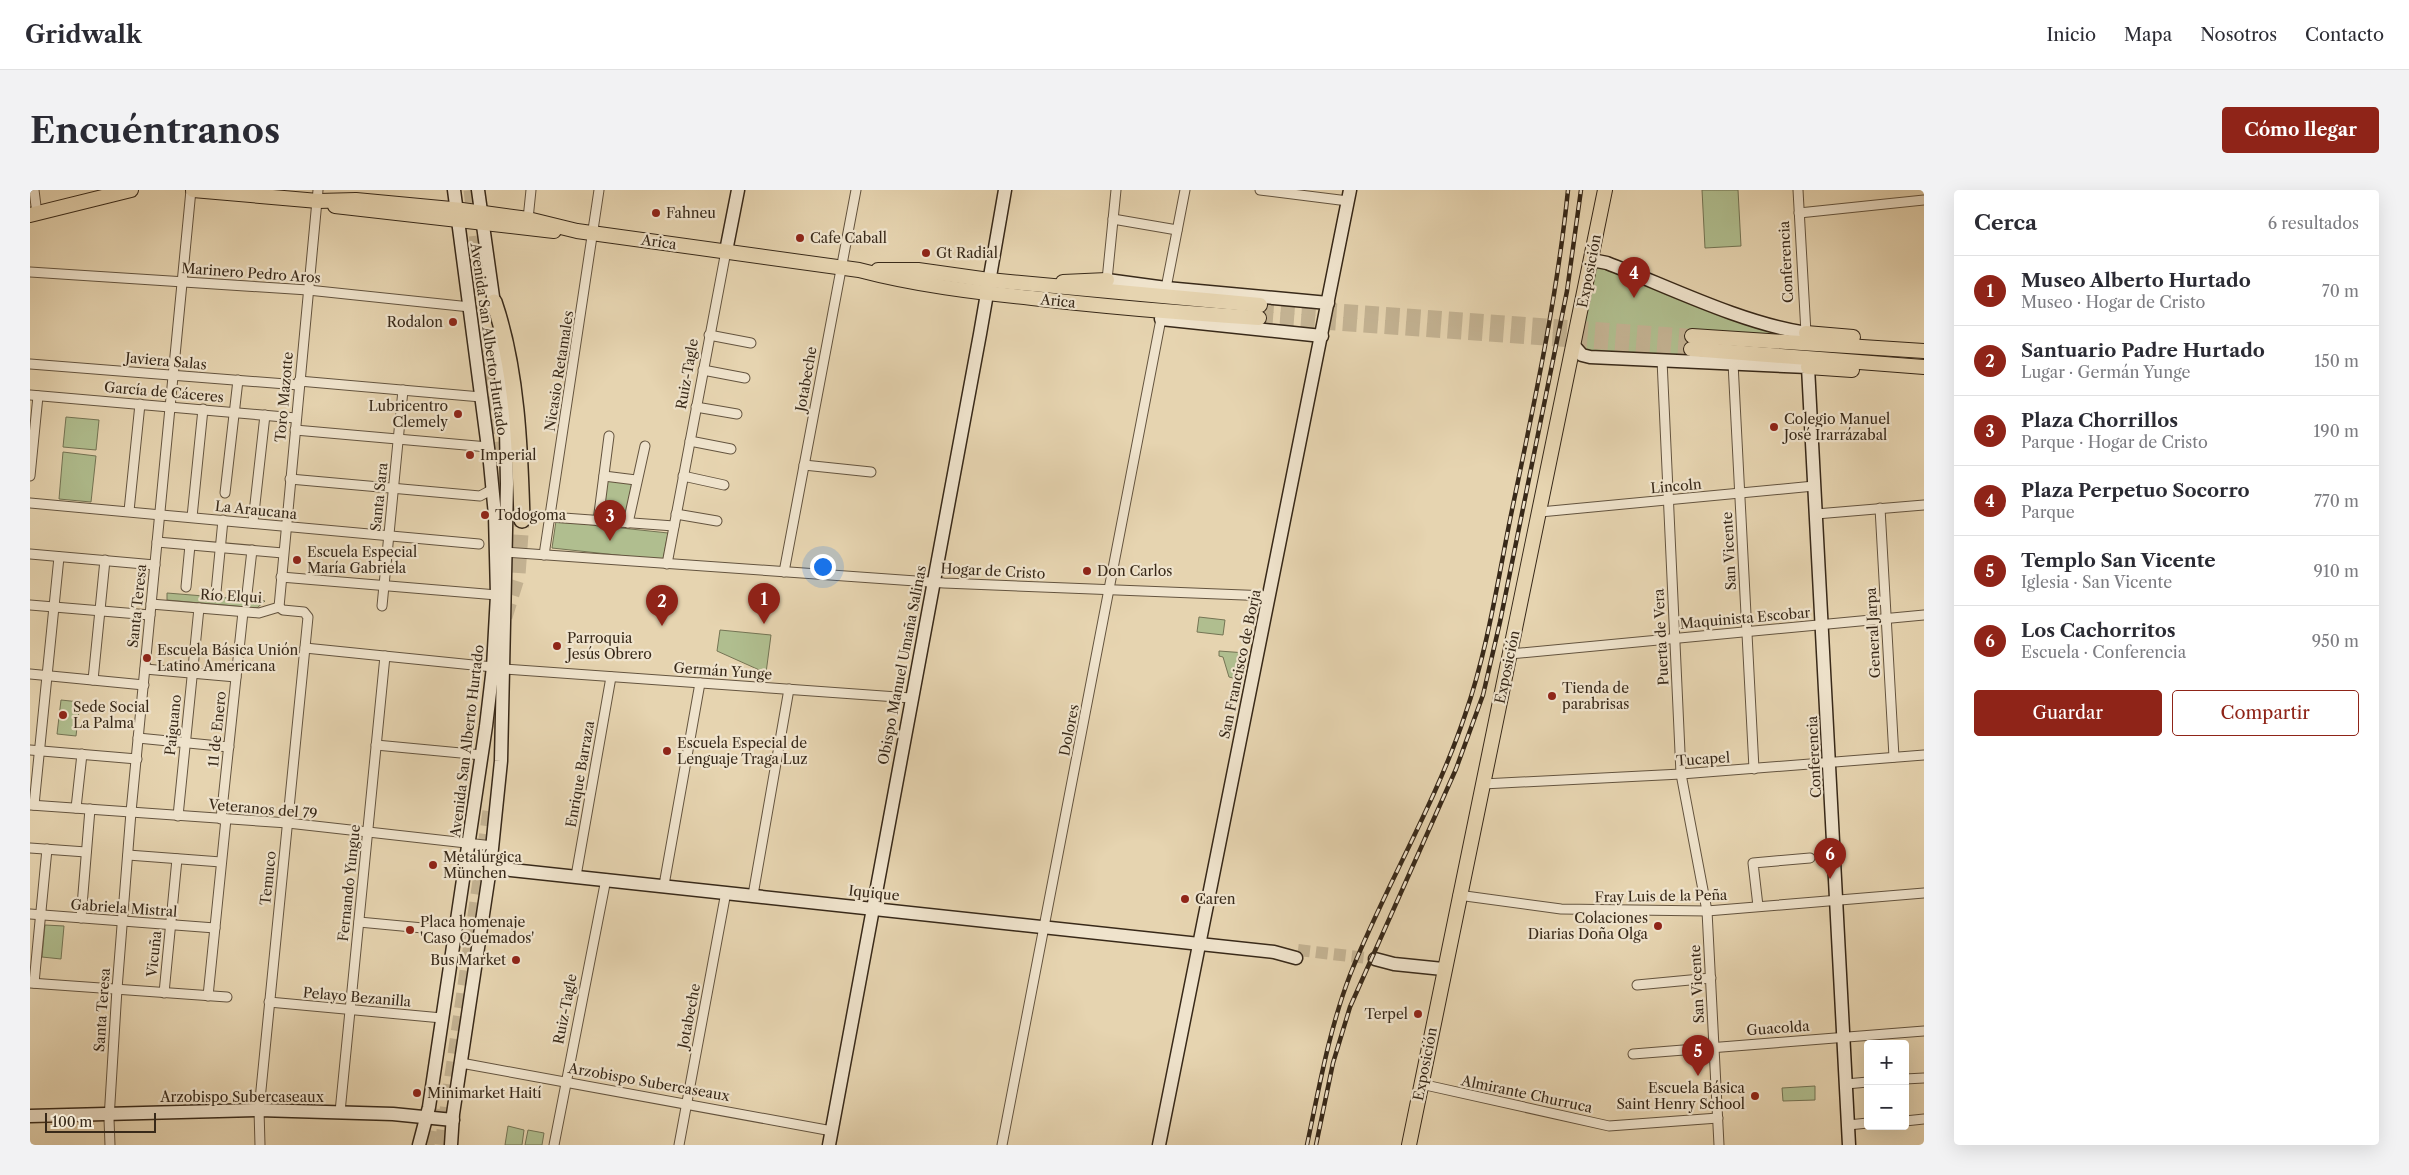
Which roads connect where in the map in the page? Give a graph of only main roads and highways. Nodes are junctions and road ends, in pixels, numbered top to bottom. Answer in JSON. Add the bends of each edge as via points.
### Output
{"nodes":[{"id":1,"x":98,"y":190,"type":"edge"},
{"id":2,"x":131,"y":190,"type":"edge"},
{"id":3,"x":192,"y":190,"type":"edge"},
{"id":4,"x":1605,"y":190,"type":"edge"},
{"id":5,"x":318,"y":196,"type":"edge"},
{"id":6,"x":32,"y":210,"type":"edge"},
{"id":7,"x":482,"y":218,"type":"junction"},
{"id":8,"x":576,"y":231,"type":"junction"},
{"id":9,"x":1107,"y":280,"type":"road end"},
{"id":10,"x":1044,"y":285,"type":"junction"},
{"id":11,"x":988,"y":287,"type":"junction"},
{"id":12,"x":494,"y":302,"type":"road end"},
{"id":13,"x":1067,"y":302,"type":"junction"},
{"id":14,"x":1161,"y":319,"type":"road end"},
{"id":15,"x":1806,"y":333,"type":"road end"},
{"id":16,"x":1905,"y":349,"type":"junction"},
{"id":17,"x":1924,"y":351,"type":"edge"},
{"id":18,"x":1907,"y":366,"type":"junction"},
{"id":19,"x":1808,"y":367,"type":"road end"},
{"id":20,"x":1924,"y":367,"type":"edge"},
{"id":21,"x":522,"y":520,"type":"tunnel mouth"},
{"id":22,"x":1409,"y":1145,"type":"edge"}],
"edges":[{"from":1,"to":6,"type":"main road"},
{"from":2,"to":6,"type":"main road"},
{"from":3,"to":5,"type":"main road","name":"Arica"},
{"from":4,"to":22,"type":"main road","name":"Exposición"},
{"from":5,"to":7,"type":"main road","name":"Arica","via":[[351,209]]},
{"from":7,"to":8,"type":"main road","name":"Arica","via":[[532,230]]},
{"from":7,"to":8,"type":"main road","name":"Arica","via":[[528,219]]},
{"from":8,"to":11,"type":"main road","name":"Arica","via":[[840,268],[918,270]]},
{"from":9,"to":10,"type":"main road"},
{"from":10,"to":11,"type":"main road","name":"Arica"},
{"from":10,"to":13,"type":"main road","name":"Arica","via":[[1260,312]]},
{"from":11,"to":13,"type":"main road","name":"Arica"},
{"from":12,"to":21,"type":"highway","via":[[505,344],[516,420]]},
{"from":13,"to":14,"type":"main road"},
{"from":15,"to":16,"type":"main road","via":[[1873,340]]},
{"from":16,"to":17,"type":"main road"},
{"from":16,"to":18,"type":"main road","via":[[1691,342]]},
{"from":18,"to":19,"type":"main road","via":[[1866,370]]},
{"from":18,"to":20,"type":"main road"}]}
